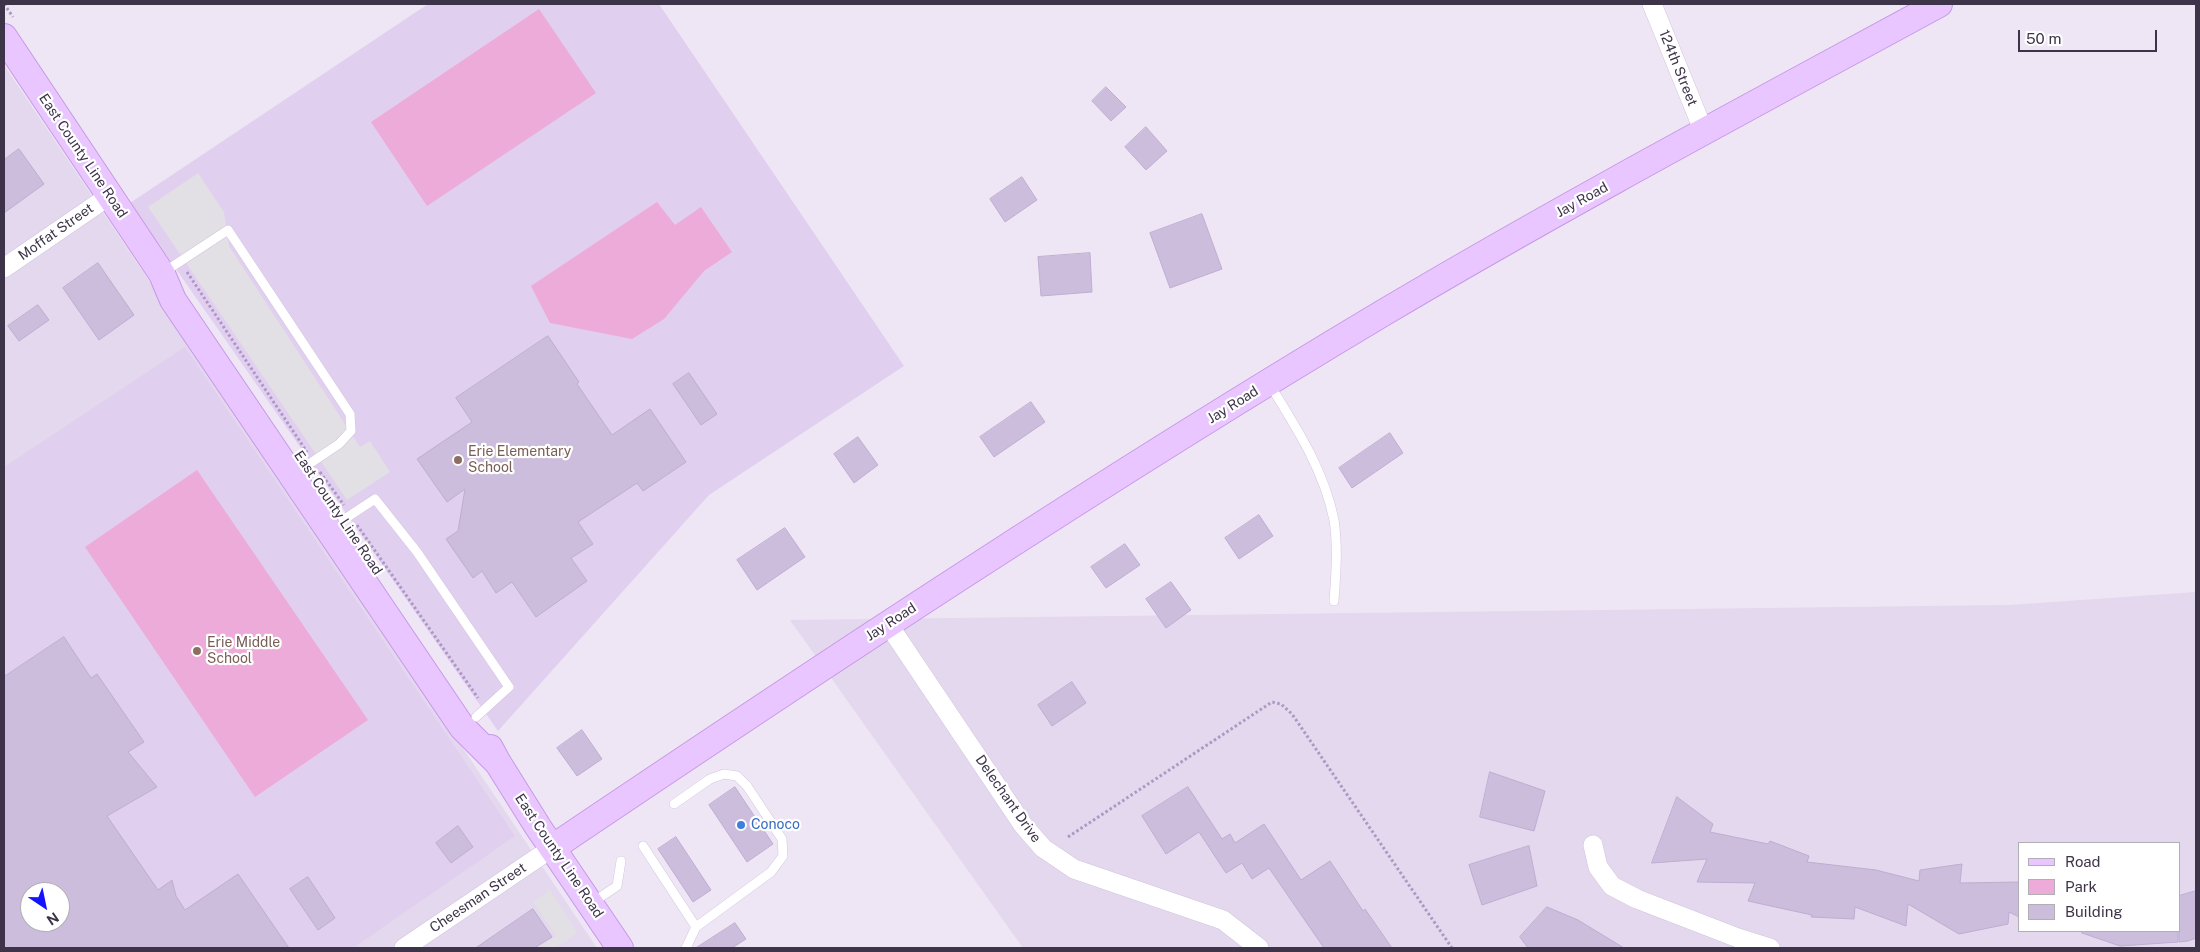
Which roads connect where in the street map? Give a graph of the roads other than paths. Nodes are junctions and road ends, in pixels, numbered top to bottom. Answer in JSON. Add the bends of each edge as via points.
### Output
{"nodes":[{"id":1,"x":1652,"y":4,"type":"edge"},
{"id":2,"x":1939,"y":4,"type":"edge"},
{"id":3,"x":9,"y":29,"type":"edge"},
{"id":4,"x":1704,"y":132,"type":"junction"},
{"id":5,"x":109,"y":196,"type":"junction"},
{"id":6,"x":4,"y":268,"type":"edge"},
{"id":7,"x":171,"y":268,"type":"junction"},
{"id":8,"x":1268,"y":383,"type":"junction"},
{"id":9,"x":309,"y":463,"type":"junction"},
{"id":10,"x":347,"y":518,"type":"junction"},
{"id":11,"x":1334,"y":601,"type":"dead end"},
{"id":12,"x":888,"y":624,"type":"junction"},
{"id":13,"x":480,"y":712,"type":"junction"},
{"id":14,"x":498,"y":764,"type":"junction"},
{"id":15,"x":674,"y":804,"type":"dead end"},
{"id":16,"x":1592,"y":845,"type":"dead end"},
{"id":17,"x":643,"y":846,"type":"dead end"},
{"id":18,"x":552,"y":848,"type":"junction"},
{"id":19,"x":621,"y":861,"type":"dead end"},
{"id":20,"x":590,"y":904,"type":"junction"},
{"id":21,"x":696,"y":927,"type":"junction"},
{"id":22,"x":404,"y":948,"type":"edge"},
{"id":23,"x":620,"y":948,"type":"edge"},
{"id":24,"x":686,"y":948,"type":"edge"},
{"id":25,"x":1259,"y":948,"type":"edge"},
{"id":26,"x":1770,"y":948,"type":"edge"}],
"edges":[{"from":1,"to":4,"type":"street","name":"124th Street"},
{"from":2,"to":4,"type":"main road","name":"Jay Road"},
{"from":3,"to":5,"type":"main road","name":"East County Line Road"},
{"from":4,"to":8,"type":"main road","name":"Jay Road","via":[[1386,312]]},
{"from":5,"to":6,"type":"street","name":"Moffat Street"},
{"from":5,"to":7,"type":"main road","name":"East County Line Road"},
{"from":7,"to":9,"type":"main road","name":"East County Line Road"},
{"from":7,"to":9,"type":"lane","via":[[228,230],[350,414],[351,431],[339,444]]},
{"from":7,"to":14,"type":"main road","name":"East County Line Road","via":[[173,300],[462,727]]},
{"from":8,"to":11,"type":"lane","via":[[1299,432],[1325,485],[1334,522]]},
{"from":8,"to":12,"type":"main road","name":"Jay Road"},
{"from":9,"to":10,"type":"main road","name":"East County Line Road"},
{"from":10,"to":13,"type":"main road","name":"East County Line Road"},
{"from":10,"to":13,"type":"lane","via":[[375,499],[418,552],[509,687]]},
{"from":12,"to":18,"type":"main road","name":"Jay Road"},
{"from":12,"to":25,"type":"street","name":"Delechant Drive","via":[[1023,825],[1043,848],[1074,870],[1223,920]]},
{"from":13,"to":14,"type":"main road","name":"East County Line Road"},
{"from":14,"to":18,"type":"main road","name":"East County Line Road"},
{"from":15,"to":21,"type":"lane","via":[[710,779],[724,774],[737,776],[782,838],[783,856],[771,872]]},
{"from":16,"to":26,"type":"street","via":[[1598,867],[1612,886],[1637,899]]},
{"from":17,"to":21,"type":"lane"},
{"from":18,"to":20,"type":"main road","name":"East County Line Road"},
{"from":18,"to":22,"type":"street","name":"Cheesman Street"},
{"from":19,"to":20,"type":"lane","via":[[618,886]]},
{"from":20,"to":23,"type":"main road","name":"East County Line Road"},
{"from":21,"to":24,"type":"lane"}]}
